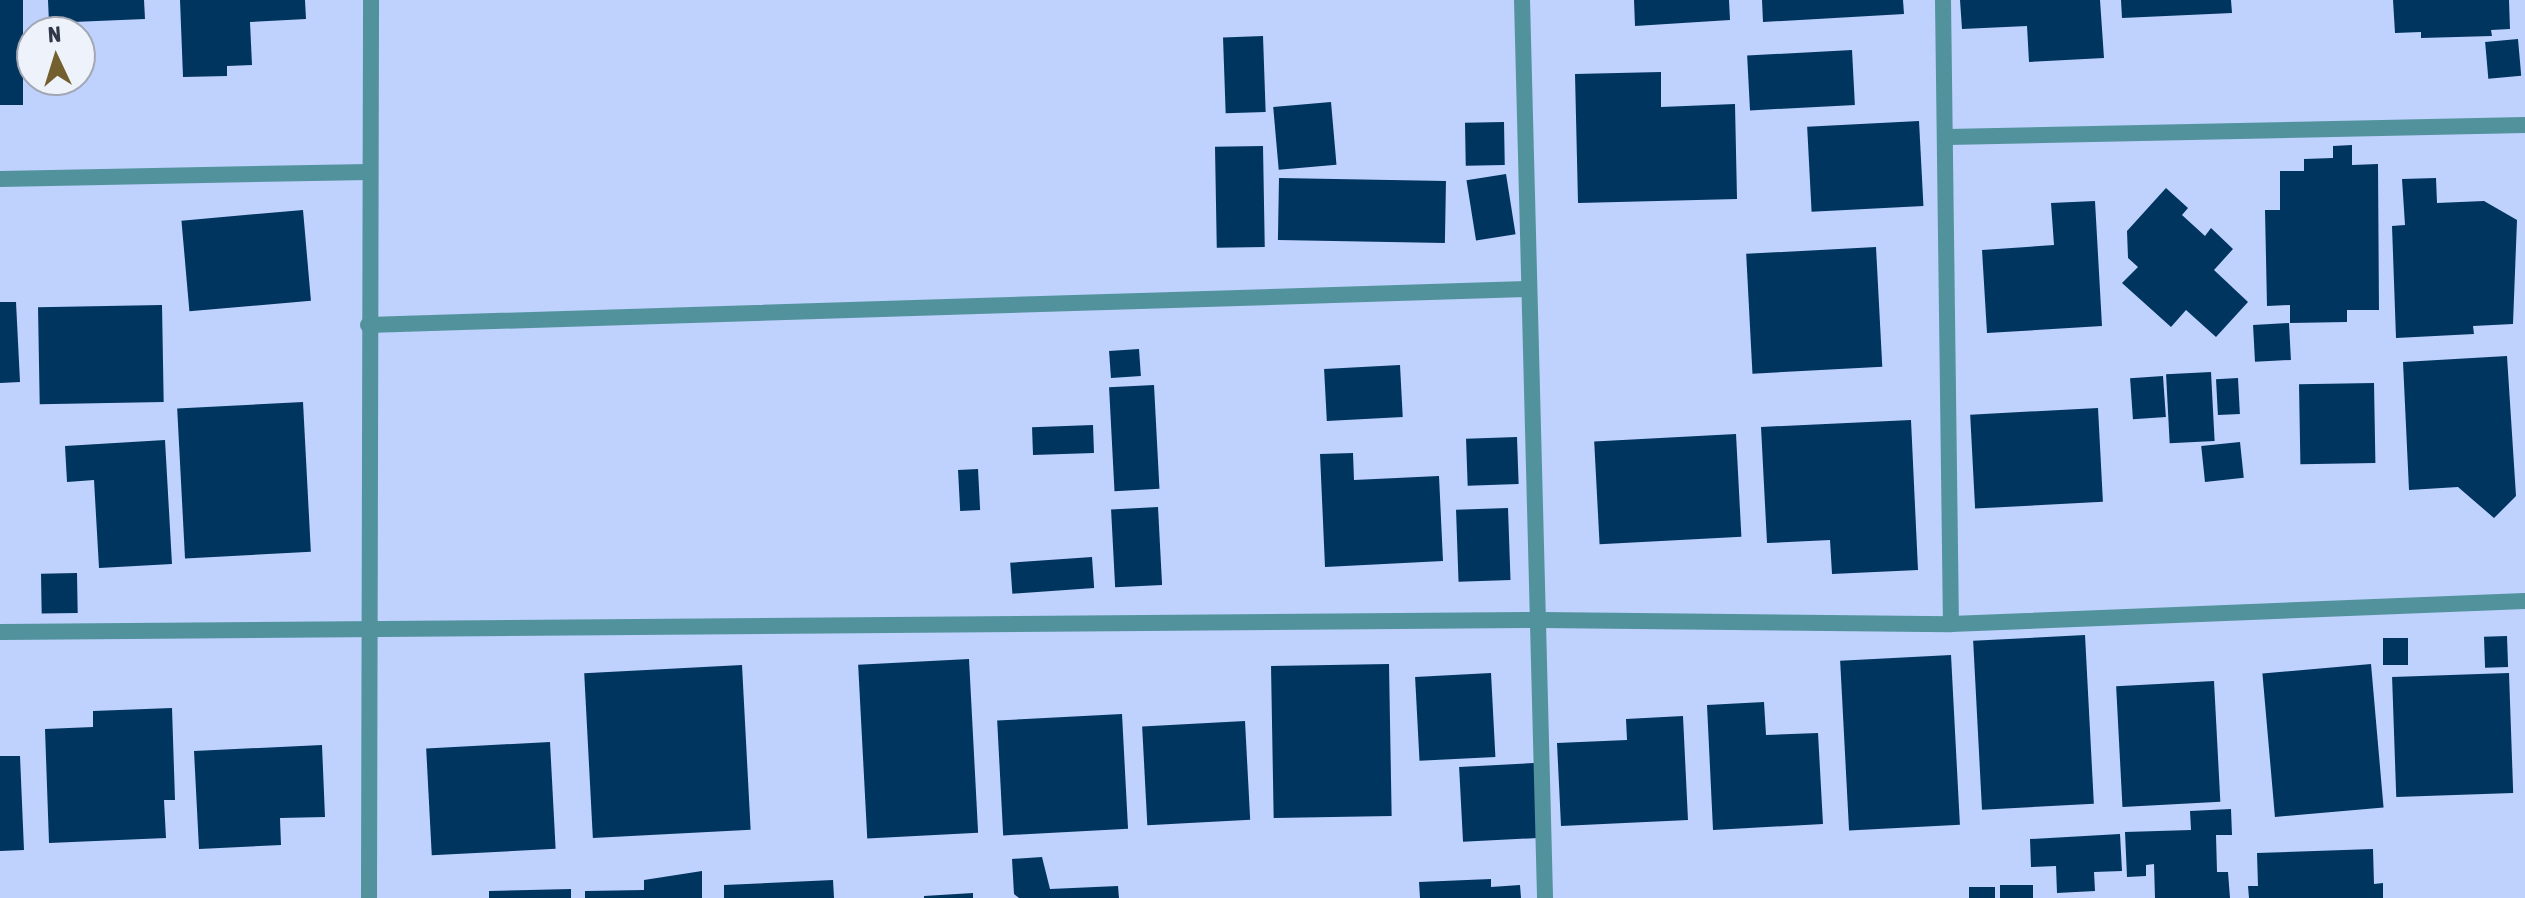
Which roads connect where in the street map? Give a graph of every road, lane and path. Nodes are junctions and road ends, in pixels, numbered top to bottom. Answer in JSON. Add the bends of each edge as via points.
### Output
{"nodes":[{"id":1,"x":371,"y":0,"type":"edge"},
{"id":2,"x":1522,"y":0,"type":"edge"},
{"id":3,"x":1943,"y":0,"type":"edge"},
{"id":4,"x":2525,"y":125,"type":"edge"},
{"id":5,"x":1947,"y":137,"type":"junction"},
{"id":6,"x":369,"y":172,"type":"junction"},
{"id":7,"x":0,"y":179,"type":"edge"},
{"id":8,"x":1526,"y":289,"type":"junction"},
{"id":9,"x":368,"y":325,"type":"junction"},
{"id":10,"x":2525,"y":601,"type":"edge"},
{"id":11,"x":1541,"y":620,"type":"junction"},
{"id":12,"x":1951,"y":624,"type":"junction"},
{"id":13,"x":370,"y":630,"type":"junction"},
{"id":14,"x":0,"y":632,"type":"edge"},
{"id":15,"x":369,"y":898,"type":"edge"},
{"id":16,"x":1545,"y":898,"type":"edge"}],
"edges":[{"from":1,"to":6,"type":"street"},
{"from":2,"to":8,"type":"street"},
{"from":3,"to":5,"type":"street"},
{"from":4,"to":5,"type":"street"},
{"from":5,"to":12,"type":"street"},
{"from":6,"to":7,"type":"street"},
{"from":6,"to":9,"type":"street"},
{"from":8,"to":9,"type":"street"},
{"from":8,"to":11,"type":"street"},
{"from":9,"to":13,"type":"street"},
{"from":10,"to":12,"type":"street"},
{"from":11,"to":12,"type":"street"},
{"from":11,"to":13,"type":"street"},
{"from":11,"to":16,"type":"street"},
{"from":13,"to":14,"type":"street"},
{"from":13,"to":15,"type":"street"}]}
